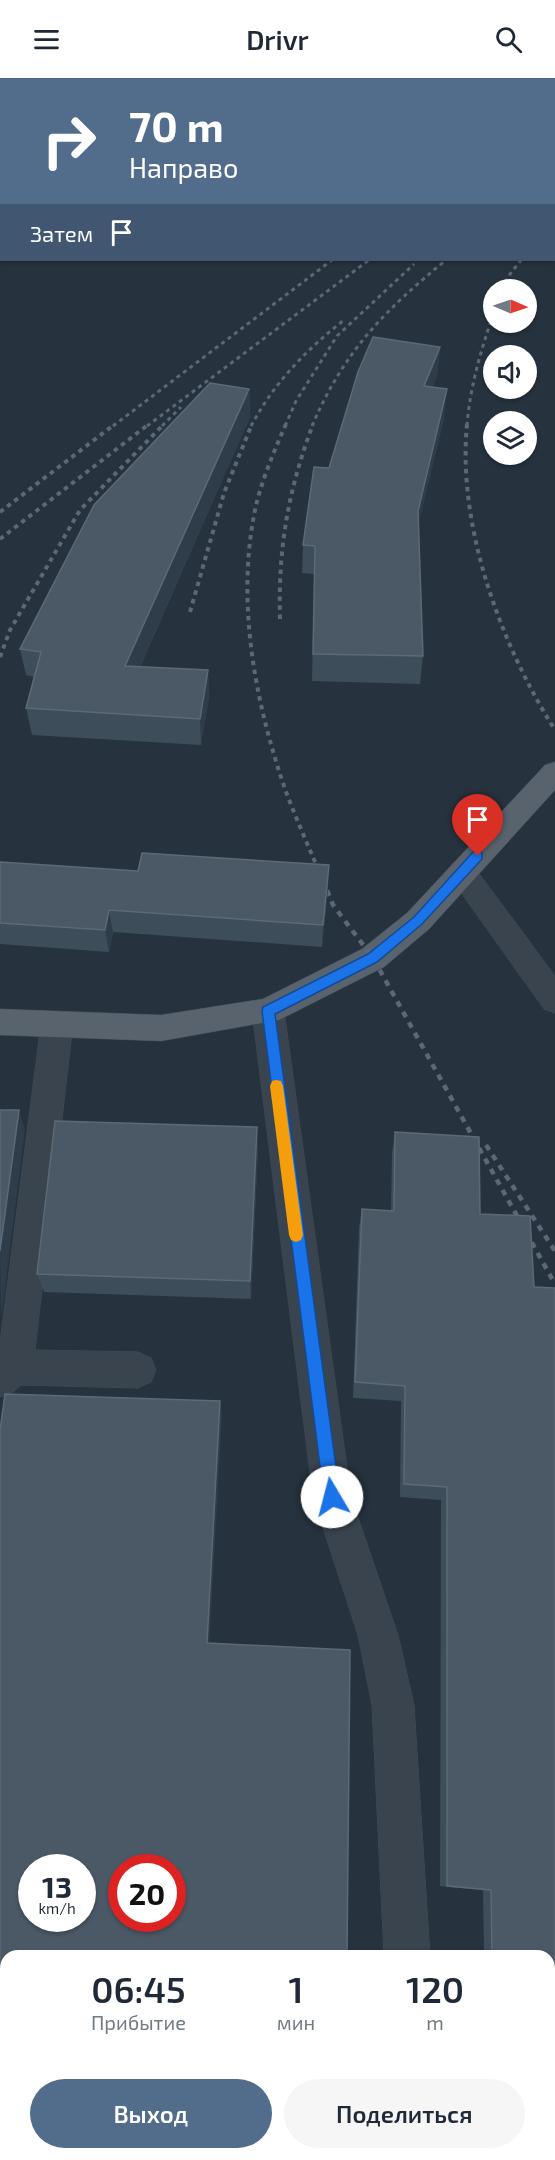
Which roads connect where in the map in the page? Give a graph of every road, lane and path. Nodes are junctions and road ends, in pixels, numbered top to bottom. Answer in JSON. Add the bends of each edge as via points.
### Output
{"nodes":[{"id":1,"x":555,"y":772,"type":"edge"},
{"id":2,"x":462,"y":872,"type":"junction"},
{"id":3,"x":555,"y":1000,"type":"edge"},
{"id":4,"x":268,"y":1011,"type":"junction"},
{"id":5,"x":0,"y":1022,"type":"edge"},
{"id":6,"x":57,"y":1024,"type":"junction"},
{"id":7,"x":138,"y":1370,"type":"dead end"},
{"id":8,"x":8,"y":1373,"type":"edge"},
{"id":9,"x":407,"y":1950,"type":"edge"}],
"edges":[{"from":1,"to":2,"type":"main road"},
{"from":2,"to":3,"type":"lane"},
{"from":2,"to":4,"type":"main road","via":[[418,921],[373,958]]},
{"from":4,"to":6,"type":"main road","via":[[161,1028]]},
{"from":4,"to":9,"type":"lane","via":[[332,1497],[378,1635],[393,1704]]},
{"from":5,"to":6,"type":"main road"},
{"from":6,"to":8,"type":"lane"},
{"from":7,"to":8,"type":"lane"}]}
